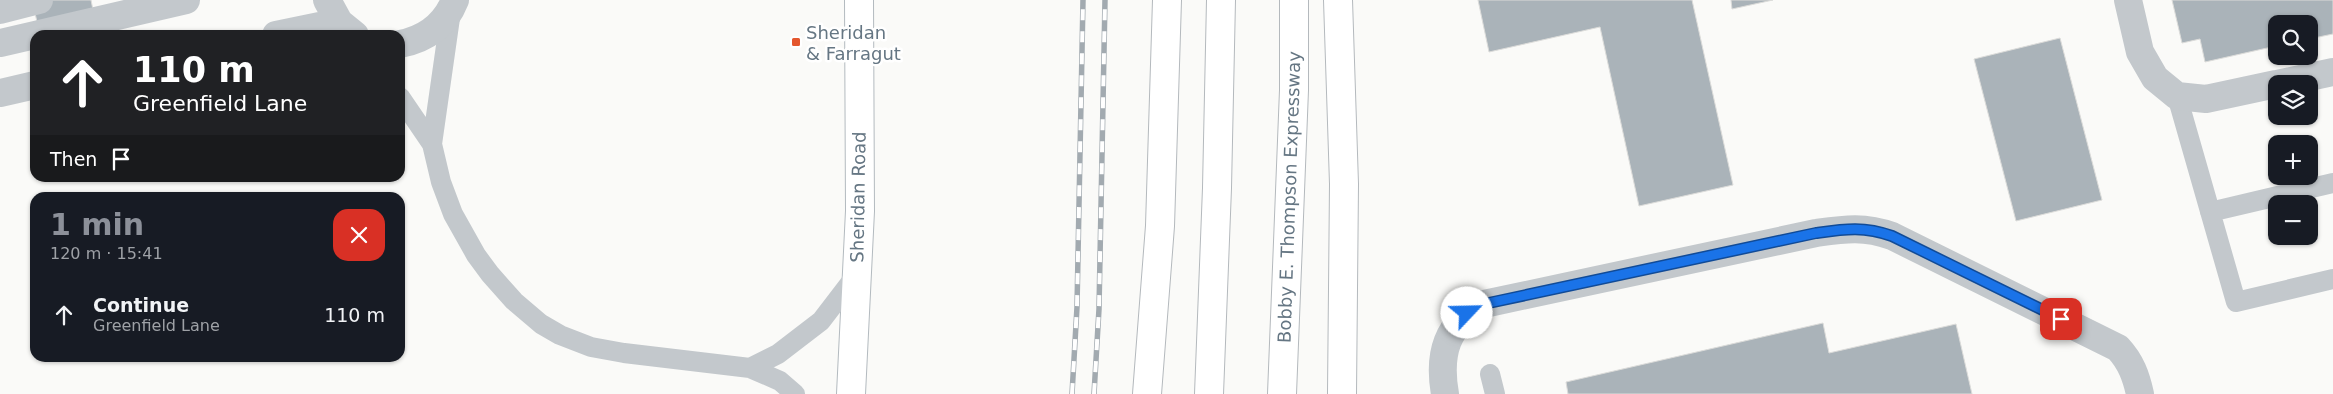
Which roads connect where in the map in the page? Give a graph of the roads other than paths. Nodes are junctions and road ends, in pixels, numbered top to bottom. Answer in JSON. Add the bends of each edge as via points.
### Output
{"nodes":[{"id":1,"x":39,"y":0,"type":"edge"},
{"id":2,"x":186,"y":0,"type":"edge"},
{"id":3,"x":859,"y":0,"type":"edge"},
{"id":4,"x":1167,"y":0,"type":"edge"},
{"id":5,"x":1221,"y":0,"type":"edge"},
{"id":6,"x":1294,"y":0,"type":"edge"},
{"id":7,"x":1338,"y":0,"type":"edge"},
{"id":8,"x":2128,"y":0,"type":"edge"},
{"id":9,"x":456,"y":4,"type":"edge"},
{"id":10,"x":0,"y":10,"type":"edge"},
{"id":11,"x":340,"y":19,"type":"edge"},
{"id":12,"x":56,"y":30,"type":"edge"},
{"id":13,"x":296,"y":30,"type":"edge"},
{"id":14,"x":30,"y":36,"type":"edge"},
{"id":15,"x":0,"y":43,"type":"edge"},
{"id":16,"x":405,"y":43,"type":"edge"},
{"id":17,"x":2333,"y":72,"type":"edge"},
{"id":18,"x":2318,"y":75,"type":"edge"},
{"id":19,"x":30,"y":86,"type":"edge"},
{"id":20,"x":2268,"y":86,"type":"edge"},
{"id":21,"x":0,"y":93,"type":"edge"},
{"id":22,"x":2178,"y":96,"type":"junction"},
{"id":23,"x":405,"y":104,"type":"edge"},
{"id":24,"x":432,"y":144,"type":"junction"},
{"id":25,"x":2333,"y":183,"type":"edge"},
{"id":26,"x":2210,"y":212,"type":"junction"},
{"id":27,"x":857,"y":274,"type":"junction"},
{"id":28,"x":2333,"y":279,"type":"edge"},
{"id":29,"x":750,"y":368,"type":"junction"},
{"id":30,"x":1490,"y":374,"type":"dead end"},
{"id":31,"x":795,"y":394,"type":"edge"},
{"id":32,"x":851,"y":394,"type":"edge"},
{"id":33,"x":1147,"y":394,"type":"edge"},
{"id":34,"x":1208,"y":394,"type":"edge"},
{"id":35,"x":1282,"y":394,"type":"edge"},
{"id":36,"x":1342,"y":394,"type":"edge"},
{"id":37,"x":1445,"y":394,"type":"edge"},
{"id":38,"x":1495,"y":394,"type":"edge"},
{"id":39,"x":2140,"y":394,"type":"edge"}],
"edges":[{"from":1,"to":10,"type":"street"},
{"from":2,"to":12,"type":"street"},
{"from":3,"to":27,"type":"main road","name":"Sheridan Road"},
{"from":4,"to":33,"type":"main road","via":[[1160,226]]},
{"from":5,"to":34,"type":"main road"},
{"from":6,"to":35,"type":"main road","name":"Bobby E. Thompson Expressway","via":[[1294,100]]},
{"from":7,"to":36,"type":"main road","via":[[1344,184]]},
{"from":8,"to":22,"type":"street","via":[[2140,52],[2155,78]]},
{"from":9,"to":16,"type":"street","via":[[436,30]]},
{"from":9,"to":24,"type":"lane"},
{"from":11,"to":13,"type":"street"},
{"from":14,"to":15,"type":"street"},
{"from":17,"to":18,"type":"street"},
{"from":19,"to":21,"type":"street"},
{"from":20,"to":22,"type":"street","via":[[2206,99]]},
{"from":22,"to":26,"type":"lane"},
{"from":23,"to":24,"type":"lane"},
{"from":24,"to":29,"type":"lane","via":[[453,214],[472,249],[514,301],[541,324],[591,346]]},
{"from":25,"to":26,"type":"lane"},
{"from":26,"to":28,"type":"lane","via":[[2236,302]]},
{"from":27,"to":29,"type":"lane","via":[[821,321],[778,354]]},
{"from":27,"to":32,"type":"main road","name":"Sheridan Road"},
{"from":29,"to":31,"type":"lane","via":[[780,381]]},
{"from":30,"to":38,"type":"lane"},
{"from":37,"to":39,"type":"street","via":[[1441,373],[1445,346],[1467,313],[1484,304],[1850,228],[1874,229],[1892,236],[2118,348],[2128,358]]}]}
